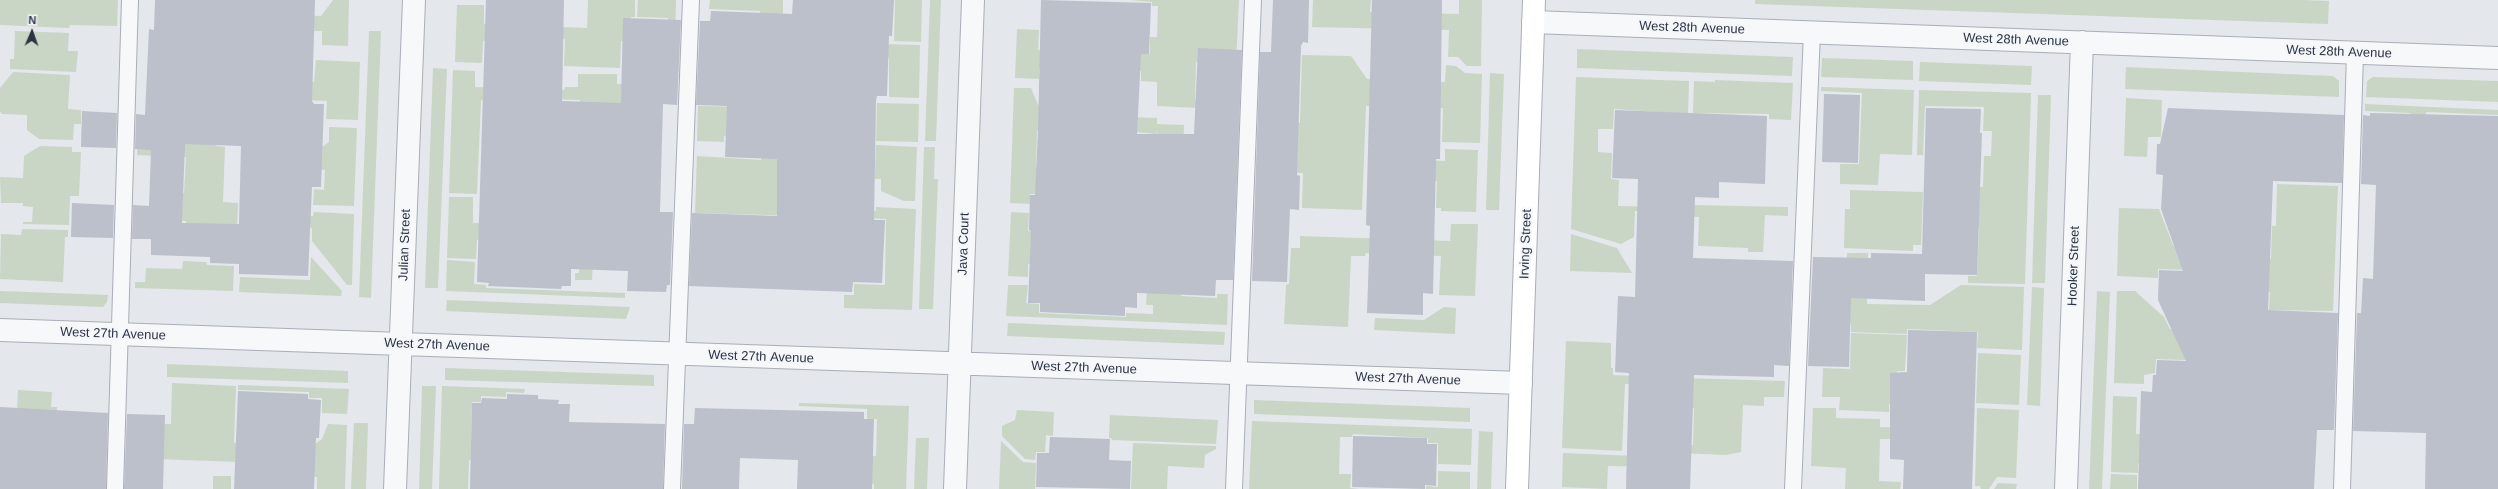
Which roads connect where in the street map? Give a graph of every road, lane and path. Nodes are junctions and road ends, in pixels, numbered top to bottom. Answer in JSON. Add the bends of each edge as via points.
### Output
{"nodes":[{"id":1,"x":130,"y":0,"type":"edge"},
{"id":2,"x":414,"y":0,"type":"edge"},
{"id":3,"x":690,"y":0,"type":"edge"},
{"id":4,"x":973,"y":0,"type":"edge"},
{"id":5,"x":1253,"y":0,"type":"edge"},
{"id":6,"x":1534,"y":0,"type":"edge"},
{"id":7,"x":1533,"y":22,"type":"junction"},
{"id":8,"x":1812,"y":32,"type":"junction"},
{"id":9,"x":2082,"y":42,"type":"junction"},
{"id":10,"x":2355,"y":53,"type":"junction"},
{"id":11,"x":2498,"y":58,"type":"edge"},
{"id":12,"x":0,"y":330,"type":"edge"},
{"id":13,"x":120,"y":334,"type":"junction"},
{"id":14,"x":401,"y":344,"type":"junction"},
{"id":15,"x":677,"y":354,"type":"junction"},
{"id":16,"x":960,"y":364,"type":"junction"},
{"id":17,"x":1239,"y":373,"type":"junction"},
{"id":18,"x":1521,"y":383,"type":"junction"},
{"id":19,"x":115,"y":489,"type":"edge"},
{"id":20,"x":395,"y":489,"type":"edge"},
{"id":21,"x":672,"y":489,"type":"edge"},
{"id":22,"x":955,"y":489,"type":"edge"},
{"id":23,"x":1234,"y":489,"type":"edge"},
{"id":24,"x":1518,"y":489,"type":"edge"},
{"id":25,"x":1793,"y":489,"type":"edge"},
{"id":26,"x":2066,"y":489,"type":"edge"},
{"id":27,"x":2342,"y":489,"type":"edge"}],
"edges":[{"from":1,"to":13,"type":"lane"},
{"from":2,"to":14,"type":"street","name":"Julian Street"},
{"from":3,"to":15,"type":"lane"},
{"from":4,"to":16,"type":"street","name":"Java Court"},
{"from":5,"to":17,"type":"lane"},
{"from":6,"to":7,"type":"street","name":"Irving Street"},
{"from":7,"to":8,"type":"street","name":"West 28th Avenue"},
{"from":7,"to":18,"type":"street","name":"Irving Street"},
{"from":8,"to":9,"type":"street","name":"West 28th Avenue"},
{"from":8,"to":25,"type":"lane"},
{"from":9,"to":10,"type":"street","name":"West 28th Avenue"},
{"from":9,"to":26,"type":"street","name":"Hooker Street"},
{"from":10,"to":11,"type":"street","name":"West 28th Avenue"},
{"from":10,"to":27,"type":"lane"},
{"from":12,"to":13,"type":"street","name":"West 27th Avenue"},
{"from":13,"to":14,"type":"street","name":"West 27th Avenue"},
{"from":13,"to":19,"type":"lane"},
{"from":14,"to":15,"type":"street","name":"West 27th Avenue"},
{"from":14,"to":20,"type":"street","name":"Julian Street"},
{"from":15,"to":16,"type":"street","name":"West 27th Avenue"},
{"from":15,"to":21,"type":"lane"},
{"from":16,"to":17,"type":"street","name":"West 27th Avenue"},
{"from":16,"to":22,"type":"street","name":"Java Court"},
{"from":17,"to":18,"type":"street","name":"West 27th Avenue"},
{"from":17,"to":23,"type":"lane"},
{"from":18,"to":24,"type":"street","name":"Irving Street"}]}
